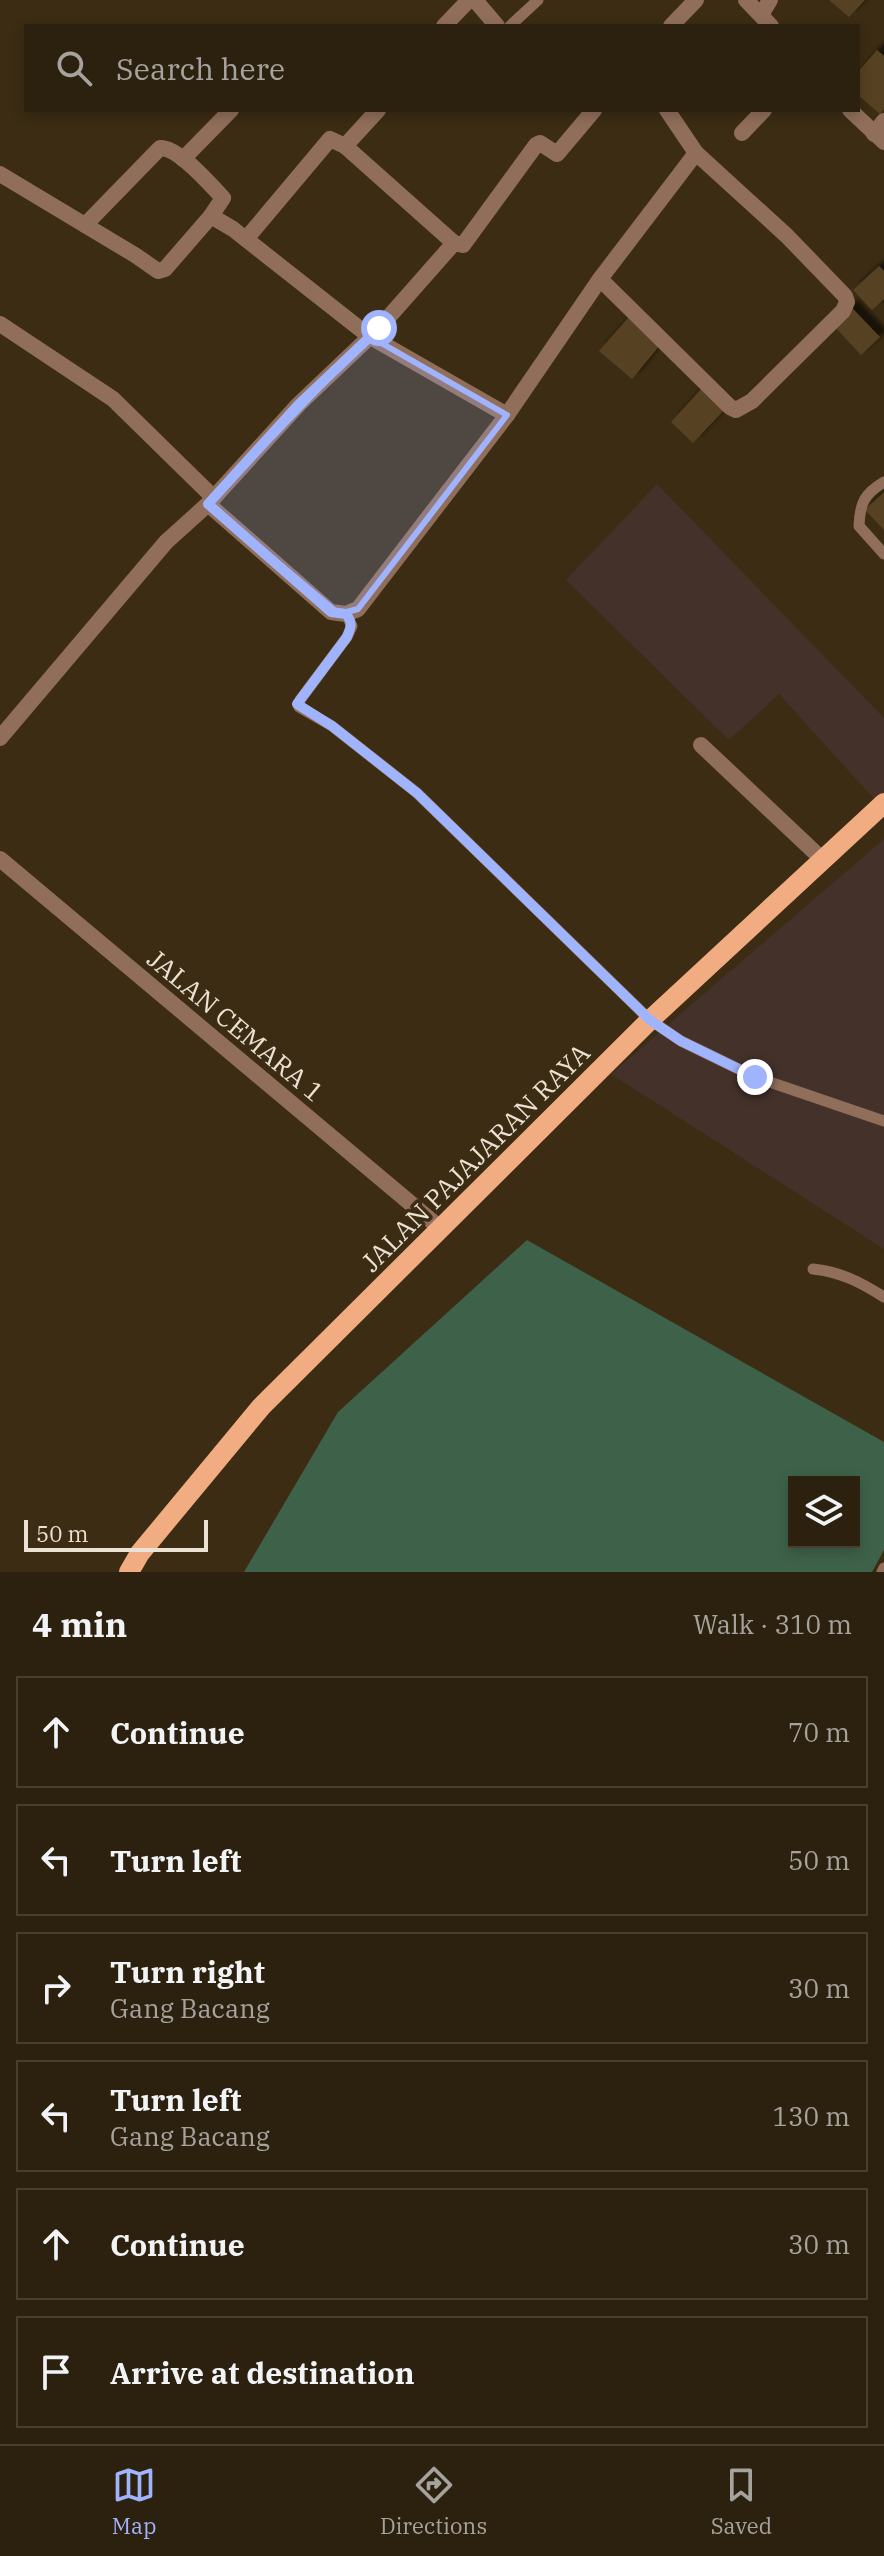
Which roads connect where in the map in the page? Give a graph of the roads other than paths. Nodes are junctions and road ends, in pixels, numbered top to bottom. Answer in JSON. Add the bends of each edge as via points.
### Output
{"nodes":[{"id":1,"x":472,"y":0,"type":"edge"},
{"id":2,"x":538,"y":0,"type":"edge"},
{"id":3,"x":696,"y":0,"type":"edge"},
{"id":4,"x":746,"y":0,"type":"edge"},
{"id":5,"x":770,"y":0,"type":"edge"},
{"id":6,"x":766,"y":21,"type":"edge"},
{"id":7,"x":446,"y":24,"type":"edge"},
{"id":8,"x":495,"y":24,"type":"edge"},
{"id":9,"x":512,"y":24,"type":"edge"},
{"id":10,"x":673,"y":24,"type":"edge"},
{"id":11,"x":229,"y":112,"type":"edge"},
{"id":12,"x":371,"y":112,"type":"edge"},
{"id":13,"x":592,"y":112,"type":"edge"},
{"id":14,"x":668,"y":112,"type":"edge"},
{"id":15,"x":762,"y":112,"type":"edge"},
{"id":16,"x":853,"y":112,"type":"edge"},
{"id":17,"x":742,"y":133,"type":"dead end"},
{"id":18,"x":881,"y":133,"type":"edge"},
{"id":19,"x":345,"y":146,"type":"junction"},
{"id":20,"x":696,"y":153,"type":"junction"},
{"id":21,"x":183,"y":159,"type":"junction"},
{"id":22,"x":0,"y":174,"type":"edge"},
{"id":23,"x":211,"y":216,"type":"junction"},
{"id":24,"x":85,"y":225,"type":"junction"},
{"id":25,"x":246,"y":239,"type":"junction"},
{"id":26,"x":454,"y":243,"type":"junction"},
{"id":27,"x":600,"y":279,"type":"junction"},
{"id":28,"x":0,"y":324,"type":"edge"},
{"id":29,"x":369,"y":336,"type":"junction"},
{"id":30,"x":507,"y":415,"type":"junction"},
{"id":31,"x":884,"y":482,"type":"edge"},
{"id":32,"x":211,"y":501,"type":"junction"},
{"id":33,"x":884,"y":554,"type":"edge"},
{"id":34,"x":346,"y":614,"type":"junction"},
{"id":35,"x":0,"y":738,"type":"edge"},
{"id":36,"x":701,"y":745,"type":"dead end"},
{"id":37,"x":884,"y":803,"type":"edge"},
{"id":38,"x":0,"y":859,"type":"edge"},
{"id":39,"x":824,"y":861,"type":"junction"},
{"id":40,"x":650,"y":1020,"type":"junction"},
{"id":41,"x":884,"y":1121,"type":"edge"},
{"id":42,"x":440,"y":1228,"type":"junction"},
{"id":43,"x":813,"y":1269,"type":"dead end"},
{"id":44,"x":884,"y":1297,"type":"edge"},
{"id":45,"x":129,"y":1572,"type":"edge"}],
"edges":[{"from":1,"to":7,"type":"street"},
{"from":1,"to":8,"type":"street"},
{"from":2,"to":9,"type":"lane"},
{"from":3,"to":10,"type":"street"},
{"from":4,"to":6,"type":"street"},
{"from":5,"to":6,"type":"street"},
{"from":11,"to":21,"type":"street"},
{"from":12,"to":19,"type":"street"},
{"from":13,"to":26,"type":"street","via":[[557,154],[538,143],[463,245]]},
{"from":14,"to":20,"type":"street"},
{"from":15,"to":17,"type":"street"},
{"from":16,"to":18,"type":"street"},
{"from":19,"to":25,"type":"street","via":[[330,139]]},
{"from":19,"to":26,"type":"street"},
{"from":20,"to":27,"type":"street"},
{"from":20,"to":27,"type":"street","via":[[845,296],[843,311],[752,401],[736,410]]},
{"from":21,"to":23,"type":"street","via":[[223,198]]},
{"from":21,"to":24,"type":"street","via":[[160,148]]},
{"from":22,"to":24,"type":"street"},
{"from":23,"to":24,"type":"street","via":[[162,271]]},
{"from":23,"to":25,"type":"street"},
{"from":25,"to":29,"type":"street"},
{"from":26,"to":29,"type":"street"},
{"from":27,"to":30,"type":"street"},
{"from":28,"to":32,"type":"street","via":[[113,399]]},
{"from":29,"to":30,"type":"street"},
{"from":29,"to":32,"type":"street"},
{"from":30,"to":34,"type":"street","via":[[358,609]]},
{"from":31,"to":33,"type":"lane","via":[[860,506],[859,526]]},
{"from":32,"to":34,"type":"street","via":[[331,612]]},
{"from":32,"to":35,"type":"street","via":[[166,542]]},
{"from":34,"to":40,"type":"lane","via":[[352,626],[347,637],[299,707],[332,726],[417,793]]},
{"from":36,"to":39,"type":"street"},
{"from":37,"to":39,"type":"main road","name":"JALAN PAJAJARAN RAYA"},
{"from":38,"to":42,"type":"street","name":"JALAN CEMARA 1"},
{"from":39,"to":40,"type":"main road","name":"JALAN PAJAJARAN RAYA"},
{"from":40,"to":41,"type":"lane","via":[[755,1077]]},
{"from":40,"to":42,"type":"main road","name":"JALAN PAJAJARAN RAYA"},
{"from":42,"to":45,"type":"main road","name":"JALAN PAJAJARAN RAYA","via":[[261,1407]]},
{"from":43,"to":44,"type":"lane","via":[[853,1278]]}]}
